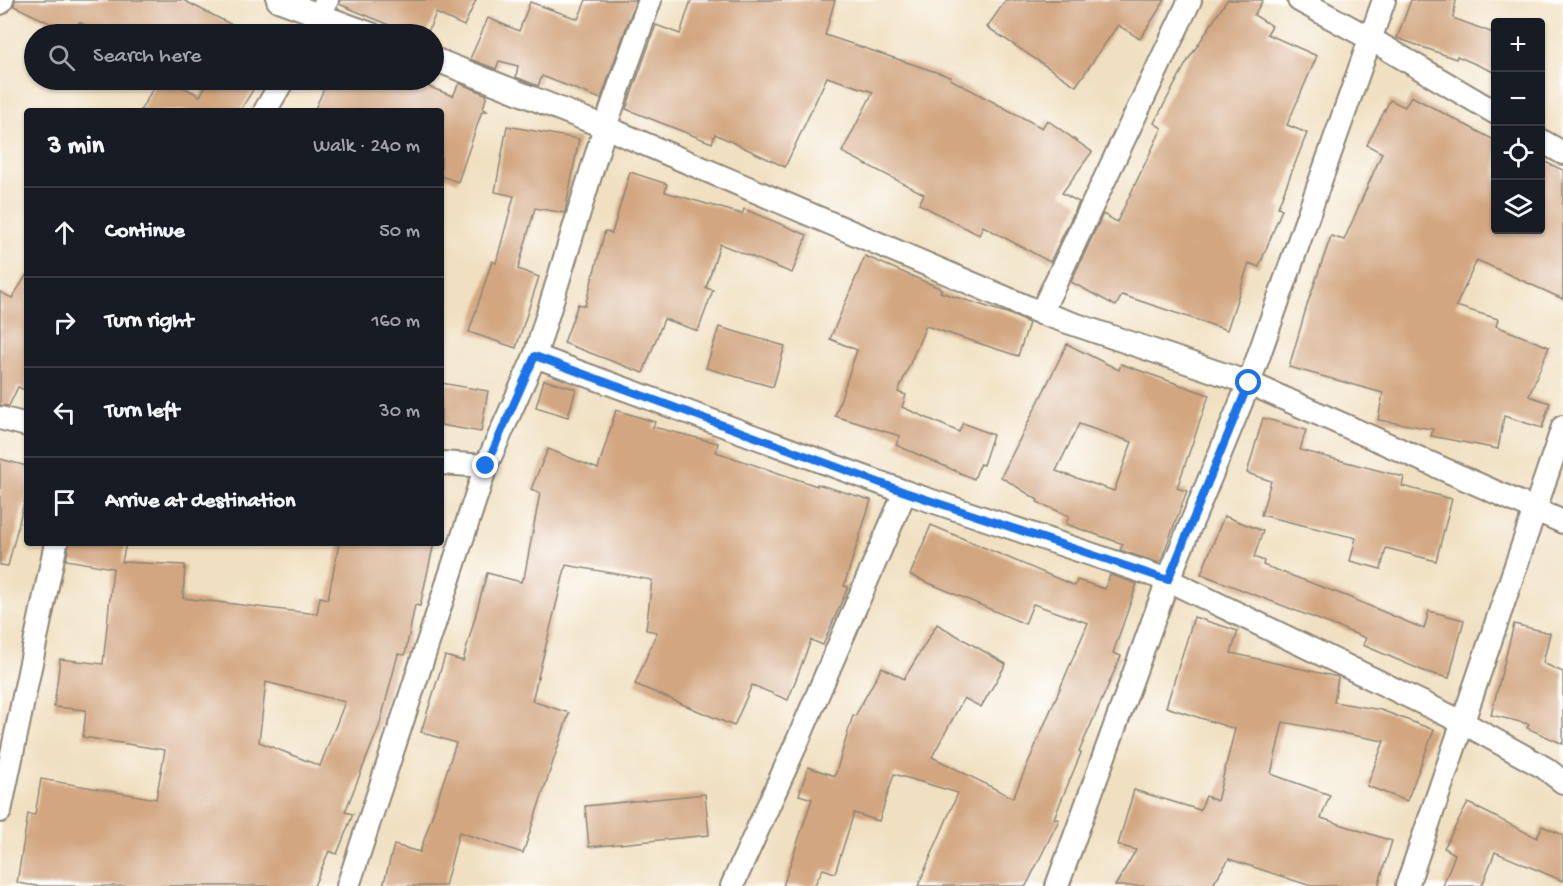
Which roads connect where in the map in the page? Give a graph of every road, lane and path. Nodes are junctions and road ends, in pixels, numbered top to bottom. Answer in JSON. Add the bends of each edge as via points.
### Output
{"nodes":[{"id":1,"x":278,"y":0,"type":"edge"},
{"id":2,"x":650,"y":0,"type":"edge"},
{"id":3,"x":1190,"y":0,"type":"edge"},
{"id":4,"x":1299,"y":0,"type":"edge"},
{"id":5,"x":1384,"y":0,"type":"edge"},
{"id":6,"x":324,"y":7,"type":"edge"},
{"id":7,"x":315,"y":24,"type":"edge"},
{"id":8,"x":354,"y":24,"type":"edge"},
{"id":9,"x":1369,"y":38,"type":"junction"},
{"id":10,"x":444,"y":63,"type":"edge"},
{"id":11,"x":278,"y":90,"type":"edge"},
{"id":12,"x":267,"y":108,"type":"edge"},
{"id":13,"x":1491,"y":110,"type":"edge"},
{"id":14,"x":604,"y":127,"type":"junction"},
{"id":15,"x":1545,"y":143,"type":"edge"},
{"id":16,"x":1563,"y":153,"type":"edge"},
{"id":17,"x":1041,"y":313,"type":"junction"},
{"id":18,"x":535,"y":356,"type":"junction"},
{"id":19,"x":1249,"y":383,"type":"junction"},
{"id":20,"x":0,"y":418,"type":"edge"},
{"id":21,"x":24,"y":424,"type":"edge"},
{"id":22,"x":1563,"y":428,"type":"edge"},
{"id":23,"x":444,"y":463,"type":"edge"},
{"id":24,"x":486,"y":466,"type":"junction"},
{"id":25,"x":905,"y":492,"type":"junction"},
{"id":26,"x":1535,"y":511,"type":"junction"},
{"id":27,"x":1563,"y":522,"type":"edge"},
{"id":28,"x":55,"y":546,"type":"edge"},
{"id":29,"x":1168,"y":580,"type":"junction"},
{"id":30,"x":1464,"y":723,"type":"junction"},
{"id":31,"x":1563,"y":782,"type":"edge"},
{"id":32,"x":0,"y":811,"type":"edge"},
{"id":33,"x":348,"y":886,"type":"edge"},
{"id":34,"x":732,"y":886,"type":"edge"},
{"id":35,"x":1057,"y":886,"type":"edge"},
{"id":36,"x":1407,"y":886,"type":"edge"}],
"edges":[{"from":1,"to":6,"type":"street"},
{"from":2,"to":14,"type":"street"},
{"from":3,"to":17,"type":"street"},
{"from":4,"to":9,"type":"street"},
{"from":5,"to":9,"type":"street"},
{"from":6,"to":7,"type":"street"},
{"from":6,"to":8,"type":"street"},
{"from":9,"to":13,"type":"street"},
{"from":9,"to":19,"type":"street"},
{"from":10,"to":14,"type":"street"},
{"from":11,"to":12,"type":"street"},
{"from":14,"to":17,"type":"street"},
{"from":14,"to":18,"type":"street"},
{"from":15,"to":16,"type":"street"},
{"from":17,"to":19,"type":"street"},
{"from":18,"to":24,"type":"street"},
{"from":18,"to":25,"type":"street"},
{"from":19,"to":26,"type":"street"},
{"from":19,"to":29,"type":"street"},
{"from":20,"to":21,"type":"street"},
{"from":22,"to":26,"type":"street"},
{"from":23,"to":24,"type":"street"},
{"from":24,"to":33,"type":"street"},
{"from":25,"to":29,"type":"street"},
{"from":25,"to":34,"type":"street"},
{"from":26,"to":27,"type":"street"},
{"from":26,"to":30,"type":"street"},
{"from":28,"to":32,"type":"street"},
{"from":29,"to":30,"type":"street"},
{"from":29,"to":35,"type":"street"},
{"from":30,"to":31,"type":"street"},
{"from":30,"to":36,"type":"street"}]}
